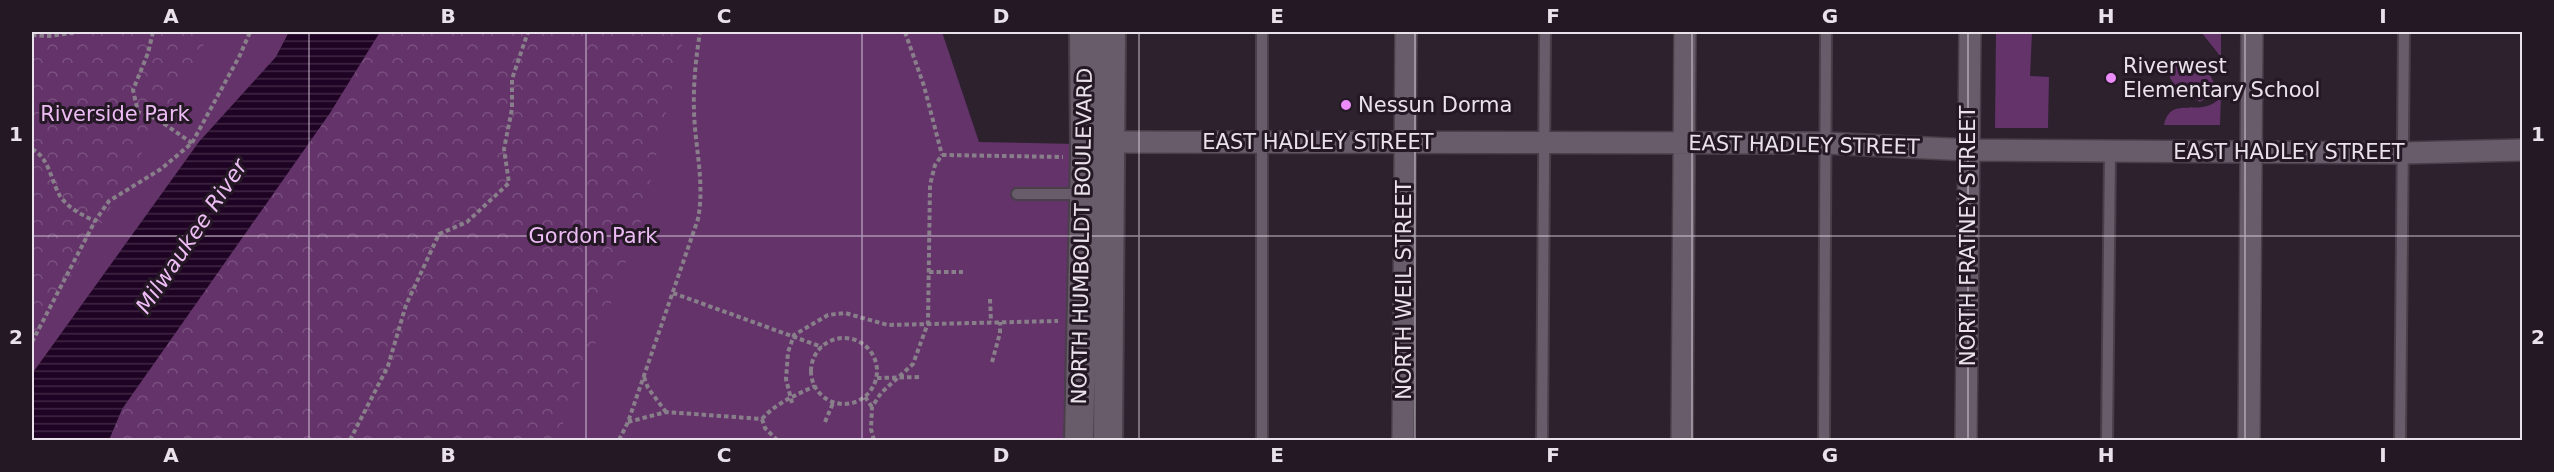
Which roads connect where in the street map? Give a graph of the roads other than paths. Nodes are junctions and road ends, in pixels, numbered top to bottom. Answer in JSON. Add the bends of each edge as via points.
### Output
{"nodes":[{"id":1,"x":1084,"y":32,"type":"edge"},
{"id":2,"x":1112,"y":32,"type":"edge"},
{"id":3,"x":1262,"y":32,"type":"edge"},
{"id":4,"x":1406,"y":32,"type":"edge"},
{"id":5,"x":1545,"y":32,"type":"edge"},
{"id":6,"x":1685,"y":32,"type":"edge"},
{"id":7,"x":1826,"y":32,"type":"edge"},
{"id":8,"x":1970,"y":32,"type":"edge"},
{"id":9,"x":2252,"y":32,"type":"edge"},
{"id":10,"x":2404,"y":32,"type":"edge"},
{"id":11,"x":1405,"y":142,"type":"junction"},
{"id":12,"x":1683,"y":142,"type":"junction"},
{"id":13,"x":1261,"y":143,"type":"junction"},
{"id":14,"x":1543,"y":143,"type":"junction"},
{"id":15,"x":1825,"y":143,"type":"junction"},
{"id":16,"x":1086,"y":148,"type":"junction"},
{"id":17,"x":1969,"y":150,"type":"junction"},
{"id":18,"x":2523,"y":150,"type":"edge"},
{"id":19,"x":2110,"y":151,"type":"junction"},
{"id":20,"x":2251,"y":152,"type":"junction"},
{"id":21,"x":2403,"y":153,"type":"junction"},
{"id":22,"x":1017,"y":194,"type":"dead end"},
{"id":23,"x":1096,"y":194,"type":"junction"},
{"id":24,"x":1079,"y":441,"type":"edge"},
{"id":25,"x":1108,"y":441,"type":"edge"},
{"id":26,"x":1262,"y":441,"type":"edge"},
{"id":27,"x":1403,"y":441,"type":"edge"},
{"id":28,"x":1542,"y":441,"type":"edge"},
{"id":29,"x":1682,"y":441,"type":"edge"},
{"id":30,"x":1824,"y":441,"type":"edge"},
{"id":31,"x":1966,"y":441,"type":"edge"},
{"id":32,"x":2107,"y":441,"type":"edge"},
{"id":33,"x":2249,"y":441,"type":"edge"},
{"id":34,"x":2400,"y":441,"type":"edge"}],
"edges":[{"from":1,"to":16,"type":"main road","name":"NORTH HUMBOLDT BOULEVARD"},
{"from":2,"to":16,"type":"main road"},
{"from":3,"to":13,"type":"lane"},
{"from":4,"to":11,"type":"street","name":"NORTH WEIL STREET"},
{"from":5,"to":14,"type":"lane"},
{"from":6,"to":12,"type":"street"},
{"from":7,"to":15,"type":"lane"},
{"from":8,"to":17,"type":"street","name":"NORTH FRATNEY STREET"},
{"from":9,"to":20,"type":"street"},
{"from":10,"to":21,"type":"lane"},
{"from":11,"to":13,"type":"street","name":"EAST HADLEY STREET"},
{"from":11,"to":14,"type":"street","name":"EAST HADLEY STREET"},
{"from":11,"to":27,"type":"street","name":"NORTH WEIL STREET"},
{"from":12,"to":14,"type":"street","name":"EAST HADLEY STREET"},
{"from":12,"to":15,"type":"street","name":"EAST HADLEY STREET"},
{"from":12,"to":29,"type":"street"},
{"from":13,"to":16,"type":"street","name":"EAST HADLEY STREET"},
{"from":13,"to":26,"type":"lane"},
{"from":14,"to":28,"type":"lane"},
{"from":15,"to":17,"type":"street","name":"EAST HADLEY STREET"},
{"from":15,"to":30,"type":"lane"},
{"from":16,"to":23,"type":"main road","name":"NORTH HUMBOLDT BOULEVARD"},
{"from":17,"to":19,"type":"street","name":"EAST HADLEY STREET"},
{"from":17,"to":31,"type":"street","name":"NORTH FRATNEY STREET"},
{"from":18,"to":21,"type":"street","name":"EAST HADLEY STREET"},
{"from":19,"to":20,"type":"street","name":"EAST HADLEY STREET"},
{"from":19,"to":32,"type":"lane"},
{"from":20,"to":21,"type":"street","name":"EAST HADLEY STREET"},
{"from":20,"to":33,"type":"street"},
{"from":21,"to":34,"type":"lane"},
{"from":22,"to":23,"type":"lane"},
{"from":23,"to":24,"type":"main road","name":"NORTH HUMBOLDT BOULEVARD"},
{"from":23,"to":25,"type":"main road"}]}
